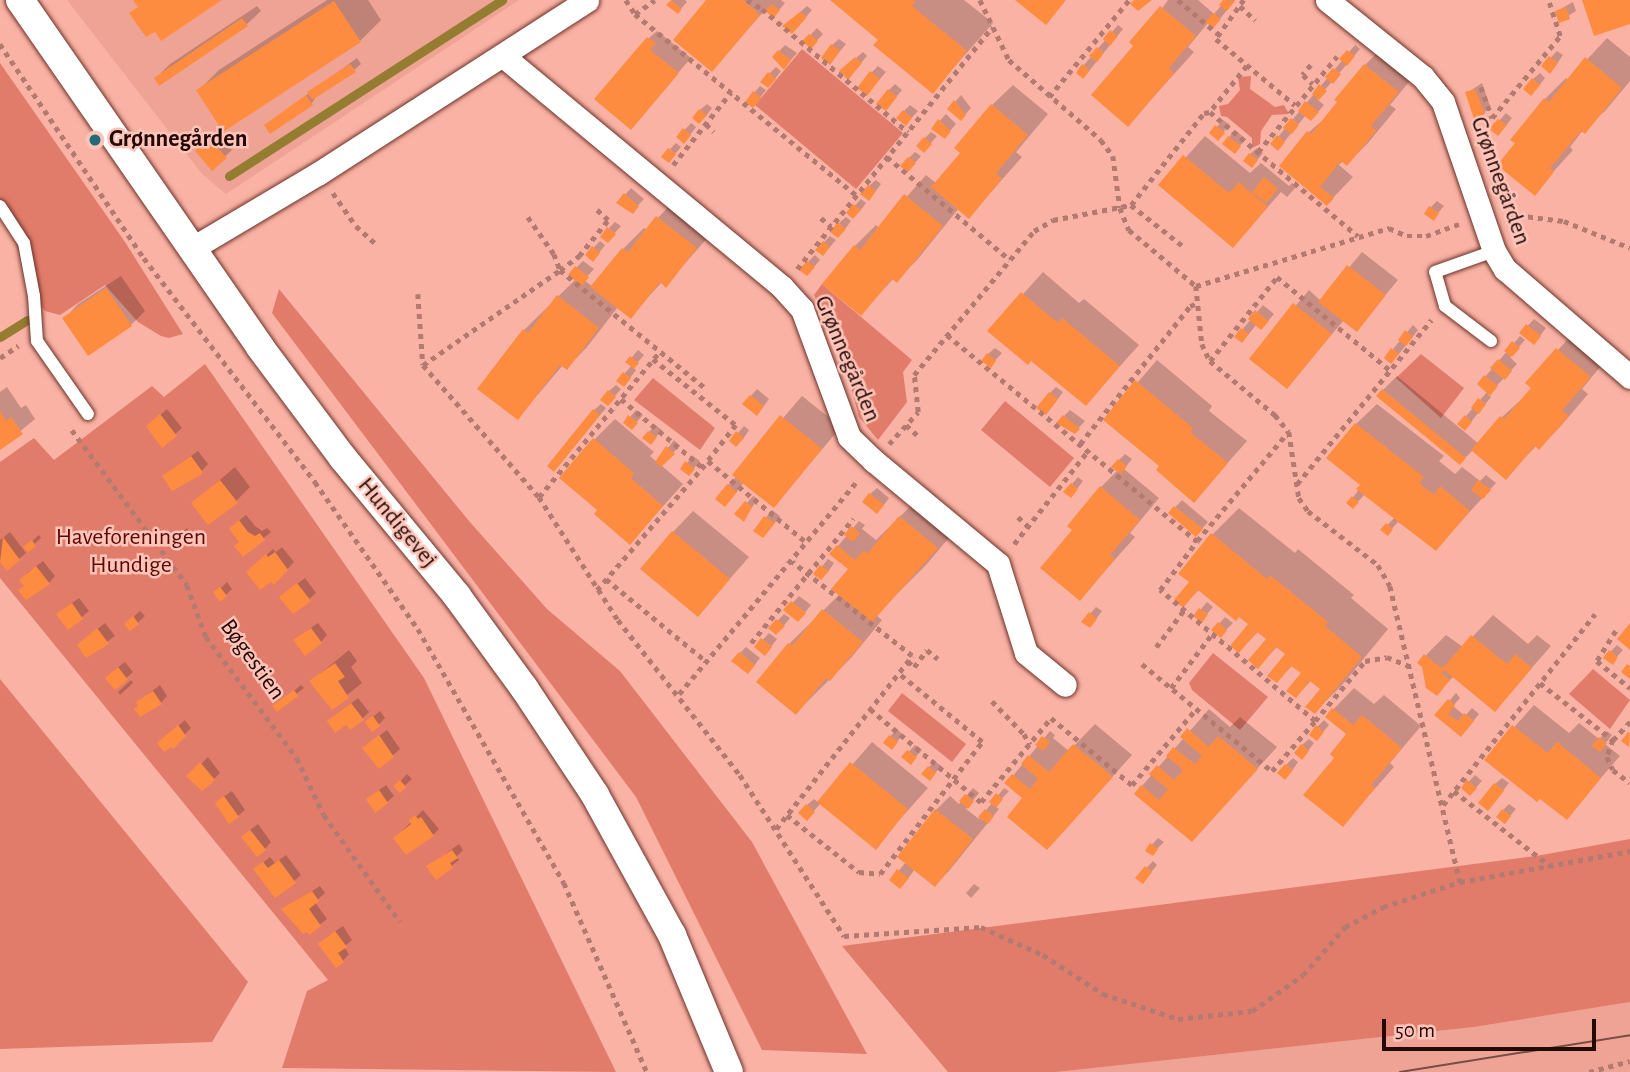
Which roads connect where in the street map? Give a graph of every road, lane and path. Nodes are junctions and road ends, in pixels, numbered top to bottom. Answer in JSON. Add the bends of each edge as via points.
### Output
{"nodes":[{"id":1,"x":20,"y":0,"type":"edge"},
{"id":2,"x":587,"y":0,"type":"edge"},
{"id":3,"x":626,"y":0,"type":"edge"},
{"id":4,"x":655,"y":0,"type":"edge"},
{"id":5,"x":747,"y":0,"type":"edge"},
{"id":6,"x":980,"y":0,"type":"edge"},
{"id":7,"x":1129,"y":0,"type":"edge"},
{"id":8,"x":1178,"y":0,"type":"edge"},
{"id":9,"x":1244,"y":0,"type":"edge"},
{"id":10,"x":1327,"y":0,"type":"edge"},
{"id":11,"x":1548,"y":0,"type":"edge"},
{"id":12,"x":1240,"y":6,"type":"junction"},
{"id":13,"x":635,"y":14,"type":"junction"},
{"id":14,"x":1255,"y":20,"type":"dead end"},
{"id":15,"x":992,"y":27,"type":"junction"},
{"id":16,"x":1218,"y":34,"type":"junction"},
{"id":17,"x":0,"y":44,"type":"edge"},
{"id":18,"x":1337,"y":55,"type":"dead end"},
{"id":19,"x":503,"y":56,"type":"junction"},
{"id":20,"x":1311,"y":65,"type":"dead end"},
{"id":21,"x":1247,"y":66,"type":"junction"},
{"id":22,"x":1313,"y":84,"type":"junction"},
{"id":23,"x":1481,"y":87,"type":"dead end"},
{"id":24,"x":731,"y":92,"type":"junction"},
{"id":25,"x":1049,"y":97,"type":"junction"},
{"id":26,"x":1295,"y":105,"type":"junction"},
{"id":27,"x":1210,"y":112,"type":"junction"},
{"id":28,"x":706,"y":124,"type":"junction"},
{"id":29,"x":714,"y":132,"type":"dead end"},
{"id":30,"x":908,"y":132,"type":"junction"},
{"id":31,"x":1258,"y":152,"type":"junction"},
{"id":32,"x":887,"y":157,"type":"junction"},
{"id":33,"x":318,"y":173,"type":"junction"},
{"id":34,"x":657,"y":185,"type":"junction"},
{"id":35,"x":856,"y":195,"type":"junction"},
{"id":36,"x":1131,"y":205,"type":"junction"},
{"id":37,"x":0,"y":206,"type":"edge"},
{"id":38,"x":1119,"y":208,"type":"junction"},
{"id":39,"x":597,"y":210,"type":"dead end"},
{"id":40,"x":1482,"y":214,"type":"junction"},
{"id":41,"x":528,"y":218,"type":"dead end"},
{"id":42,"x":821,"y":218,"type":"dead end"},
{"id":43,"x":831,"y":226,"type":"junction"},
{"id":44,"x":1359,"y":237,"type":"junction"},
{"id":45,"x":376,"y":243,"type":"dead end"},
{"id":46,"x":1183,"y":246,"type":"dead end"},
{"id":47,"x":1630,"y":248,"type":"edge"},
{"id":48,"x":191,"y":249,"type":"junction"},
{"id":49,"x":1494,"y":251,"type":"junction"},
{"id":50,"x":1010,"y":260,"type":"junction"},
{"id":51,"x":560,"y":270,"type":"junction"},
{"id":52,"x":1196,"y":286,"type":"junction"},
{"id":53,"x":782,"y":287,"type":"junction"},
{"id":54,"x":418,"y":295,"type":"dead end"},
{"id":55,"x":1198,"y":303,"type":"junction"},
{"id":56,"x":1446,"y":306,"type":"junction"},
{"id":57,"x":947,"y":335,"type":"junction"},
{"id":58,"x":1491,"y":341,"type":"dead end"},
{"id":59,"x":660,"y":351,"type":"junction"},
{"id":60,"x":653,"y":359,"type":"junction"},
{"id":61,"x":1209,"y":361,"type":"junction"},
{"id":62,"x":423,"y":365,"type":"junction"},
{"id":63,"x":1390,"y":370,"type":"junction"},
{"id":64,"x":1630,"y":377,"type":"edge"},
{"id":65,"x":704,"y":387,"type":"dead end"},
{"id":66,"x":621,"y":399,"type":"junction"},
{"id":67,"x":88,"y":414,"type":"joint"},
{"id":68,"x":906,"y":425,"type":"junction"},
{"id":69,"x":1289,"y":432,"type":"junction"},
{"id":70,"x":917,"y":435,"type":"dead end"},
{"id":71,"x":1080,"y":444,"type":"junction"},
{"id":72,"x":1088,"y":451,"type":"junction"},
{"id":73,"x":708,"y":460,"type":"junction"},
{"id":74,"x":874,"y":461,"type":"junction"},
{"id":75,"x":702,"y":467,"type":"junction"},
{"id":76,"x":1297,"y":485,"type":"junction"},
{"id":77,"x":539,"y":497,"type":"junction"},
{"id":78,"x":1018,"y":517,"type":"dead end"},
{"id":79,"x":853,"y":519,"type":"dead end"},
{"id":80,"x":1028,"y":526,"type":"junction"},
{"id":81,"x":1197,"y":541,"type":"junction"},
{"id":82,"x":807,"y":543,"type":"junction"},
{"id":83,"x":792,"y":562,"type":"junction"},
{"id":84,"x":998,"y":564,"type":"junction"},
{"id":85,"x":807,"y":573,"type":"junction"},
{"id":86,"x":606,"y":579,"type":"junction"},
{"id":87,"x":597,"y":590,"type":"junction"},
{"id":88,"x":1184,"y":610,"type":"junction"},
{"id":89,"x":1595,"y":614,"type":"dead end"},
{"id":90,"x":1616,"y":631,"type":"dead end"},
{"id":91,"x":1212,"y":634,"type":"junction"},
{"id":92,"x":751,"y":643,"type":"dead end"},
{"id":93,"x":1156,"y":647,"type":"dead end"},
{"id":94,"x":938,"y":659,"type":"dead end"},
{"id":95,"x":908,"y":661,"type":"junction"},
{"id":96,"x":706,"y":662,"type":"junction"},
{"id":97,"x":1142,"y":664,"type":"dead end"},
{"id":98,"x":1409,"y":667,"type":"junction"},
{"id":99,"x":898,"y":673,"type":"junction"},
{"id":100,"x":1540,"y":683,"type":"junction"},
{"id":101,"x":1065,"y":685,"type":"dead end"},
{"id":102,"x":1171,"y":688,"type":"junction"},
{"id":103,"x":1630,"y":688,"type":"edge"},
{"id":104,"x":679,"y":694,"type":"junction"},
{"id":105,"x":992,"y":701,"type":"dead end"},
{"id":106,"x":870,"y":709,"type":"junction"},
{"id":107,"x":1196,"y":709,"type":"junction"},
{"id":108,"x":1315,"y":722,"type":"junction"},
{"id":109,"x":1630,"y":722,"type":"edge"},
{"id":110,"x":1613,"y":740,"type":"junction"},
{"id":111,"x":1030,"y":744,"type":"junction"},
{"id":112,"x":954,"y":779,"type":"junction"},
{"id":113,"x":1630,"y":783,"type":"edge"},
{"id":114,"x":1454,"y":791,"type":"junction"},
{"id":115,"x":1442,"y":805,"type":"junction"},
{"id":116,"x":787,"y":815,"type":"junction"},
{"id":117,"x":776,"y":829,"type":"junction"},
{"id":118,"x":1630,"y":851,"type":"edge"},
{"id":119,"x":1550,"y":866,"type":"junction"},
{"id":120,"x":1460,"y":882,"type":"junction"},
{"id":121,"x":400,"y":922,"type":"dead end"},
{"id":122,"x":1630,"y":1061,"type":"edge"},
{"id":123,"x":647,"y":1072,"type":"edge"},
{"id":124,"x":729,"y":1072,"type":"edge"},
{"id":125,"x":1590,"y":1072,"type":"edge"}],
"edges":[{"from":1,"to":48,"type":"street","name":"Hundigevej"},
{"from":2,"to":19,"type":"street"},
{"from":3,"to":13,"type":"path"},
{"from":4,"to":13,"type":"path"},
{"from":5,"to":30,"type":"path"},
{"from":6,"to":15,"type":"path"},
{"from":7,"to":25,"type":"path"},
{"from":8,"to":16,"type":"path"},
{"from":9,"to":12,"type":"path"},
{"from":10,"to":40,"type":"street","name":"Grønnegården","via":[[1423,76],[1443,102]]},
{"from":11,"to":23,"type":"path","via":[[1560,36],[1492,118]]},
{"from":12,"to":14,"type":"path"},
{"from":12,"to":16,"type":"path"},
{"from":13,"to":24,"type":"path"},
{"from":15,"to":25,"type":"path","via":[[1010,61]]},
{"from":15,"to":30,"type":"path"},
{"from":16,"to":21,"type":"path","via":[[1216,39]]},
{"from":17,"to":123,"type":"path","via":[[144,258],[315,482],[418,629],[564,883]]},
{"from":18,"to":22,"type":"path"},
{"from":19,"to":33,"type":"street"},
{"from":19,"to":34,"type":"street","name":"Grønnegården"},
{"from":20,"to":22,"type":"path","via":[[1303,75]]},
{"from":21,"to":26,"type":"path"},
{"from":21,"to":27,"type":"path"},
{"from":22,"to":26,"type":"path"},
{"from":24,"to":28,"type":"path"},
{"from":24,"to":35,"type":"path"},
{"from":25,"to":38,"type":"path","via":[[1101,140],[1113,156]]},
{"from":26,"to":31,"type":"path"},
{"from":27,"to":31,"type":"path"},
{"from":27,"to":36,"type":"path","via":[[1204,113]]},
{"from":28,"to":29,"type":"path"},
{"from":28,"to":34,"type":"path"},
{"from":30,"to":32,"type":"path"},
{"from":31,"to":44,"type":"path"},
{"from":32,"to":35,"type":"path"},
{"from":32,"to":50,"type":"path"},
{"from":33,"to":45,"type":"path","via":[[356,226]]},
{"from":33,"to":48,"type":"street"},
{"from":34,"to":53,"type":"street","name":"Grønnegården"},
{"from":35,"to":43,"type":"path"},
{"from":36,"to":38,"type":"path"},
{"from":36,"to":46,"type":"path"},
{"from":37,"to":67,"type":"lane","via":[[24,243],[37,341]]},
{"from":38,"to":50,"type":"path","via":[[1053,220],[1034,231]]},
{"from":38,"to":52,"type":"path","via":[[1129,230]]},
{"from":39,"to":51,"type":"path","via":[[608,220],[579,256]]},
{"from":40,"to":44,"type":"path","via":[[1426,236],[1407,236],[1389,228]]},
{"from":40,"to":47,"type":"path","via":[[1564,221]]},
{"from":40,"to":49,"type":"street","name":"Grønnegården"},
{"from":41,"to":51,"type":"path"},
{"from":42,"to":43,"type":"path"},
{"from":43,"to":53,"type":"path"},
{"from":44,"to":52,"type":"path"},
{"from":48,"to":124,"type":"street","name":"Hundigevej","via":[[343,458],[464,606],[595,795],[672,935]]},
{"from":49,"to":56,"type":"lane","via":[[1435,272]]},
{"from":49,"to":64,"type":"street","name":"Grønnegården","via":[[1505,269]]},
{"from":50,"to":57,"type":"path"},
{"from":51,"to":59,"type":"path"},
{"from":51,"to":62,"type":"path"},
{"from":52,"to":55,"type":"path"},
{"from":53,"to":74,"type":"street","name":"Grønnegården","via":[[802,309],[849,437]]},
{"from":54,"to":62,"type":"path"},
{"from":55,"to":61,"type":"path","via":[[1202,344]]},
{"from":55,"to":71,"type":"path","via":[[1190,306]]},
{"from":56,"to":58,"type":"lane"},
{"from":56,"to":63,"type":"path"},
{"from":57,"to":68,"type":"path","via":[[914,375],[918,411]]},
{"from":57,"to":71,"type":"path"},
{"from":59,"to":60,"type":"path"},
{"from":59,"to":65,"type":"path"},
{"from":60,"to":66,"type":"path"},
{"from":60,"to":73,"type":"path","via":[[736,425]]},
{"from":61,"to":63,"type":"path","via":[[1278,277]]},
{"from":61,"to":69,"type":"path"},
{"from":62,"to":77,"type":"path"},
{"from":63,"to":76,"type":"path"},
{"from":66,"to":75,"type":"path"},
{"from":66,"to":77,"type":"path"},
{"from":67,"to":121,"type":"path","name":"Bøgestien","via":[[70,426],[187,585],[206,637],[297,758],[324,815]]},
{"from":68,"to":70,"type":"path"},
{"from":68,"to":74,"type":"path"},
{"from":69,"to":76,"type":"path"},
{"from":69,"to":81,"type":"path"},
{"from":71,"to":72,"type":"path"},
{"from":72,"to":80,"type":"path"},
{"from":72,"to":81,"type":"path"},
{"from":73,"to":75,"type":"path"},
{"from":73,"to":82,"type":"path"},
{"from":74,"to":82,"type":"path"},
{"from":74,"to":84,"type":"street","name":"Grønnegården"},
{"from":75,"to":86,"type":"path"},
{"from":76,"to":98,"type":"path","via":[[1308,511],[1378,565],[1390,586]]},
{"from":77,"to":87,"type":"path"},
{"from":78,"to":80,"type":"path"},
{"from":79,"to":85,"type":"path"},
{"from":80,"to":84,"type":"path"},
{"from":81,"to":88,"type":"path","via":[[1160,590]]},
{"from":82,"to":83,"type":"path"},
{"from":83,"to":85,"type":"path"},
{"from":83,"to":96,"type":"path"},
{"from":84,"to":101,"type":"street","via":[[1026,653]]},
{"from":85,"to":92,"type":"path"},
{"from":85,"to":95,"type":"path","via":[[912,656]]},
{"from":86,"to":87,"type":"path"},
{"from":86,"to":96,"type":"path"},
{"from":87,"to":104,"type":"path"},
{"from":88,"to":91,"type":"path"},
{"from":88,"to":93,"type":"path"},
{"from":89,"to":100,"type":"path"},
{"from":90,"to":103,"type":"path","via":[[1597,660]]},
{"from":91,"to":102,"type":"path"},
{"from":91,"to":108,"type":"path"},
{"from":94,"to":95,"type":"path","via":[[927,650],[914,667]]},
{"from":95,"to":99,"type":"path"},
{"from":96,"to":104,"type":"path"},
{"from":97,"to":102,"type":"path"},
{"from":98,"to":108,"type":"path","via":[[1387,657],[1365,661]]},
{"from":98,"to":115,"type":"path"},
{"from":99,"to":106,"type":"path"},
{"from":99,"to":112,"type":"path","via":[[982,742]]},
{"from":100,"to":110,"type":"path"},
{"from":100,"to":114,"type":"path"},
{"from":102,"to":107,"type":"path"},
{"from":104,"to":117,"type":"path"},
{"from":105,"to":111,"type":"path"},
{"from":106,"to":112,"type":"path"},
{"from":106,"to":116,"type":"path"},
{"from":107,"to":108,"type":"path","via":[[1272,771]]},
{"from":107,"to":111,"type":"path","via":[[1132,785],[1051,718]]},
{"from":109,"to":110,"type":"path"},
{"from":110,"to":113,"type":"path","via":[[1607,757],[1612,770]]},
{"from":111,"to":112,"type":"path","via":[[981,802]]},
{"from":112,"to":116,"type":"path","via":[[880,874],[859,873]]},
{"from":114,"to":115,"type":"path"},
{"from":114,"to":119,"type":"path"},
{"from":115,"to":120,"type":"path"},
{"from":116,"to":117,"type":"path"},
{"from":117,"to":120,"type":"path","via":[[844,936],[981,926],[1043,955],[1103,994],[1178,1019],[1252,1011],[1303,975],[1345,927],[1382,907]]},
{"from":118,"to":119,"type":"path"},
{"from":119,"to":120,"type":"path"},
{"from":122,"to":125,"type":"path"}]}
